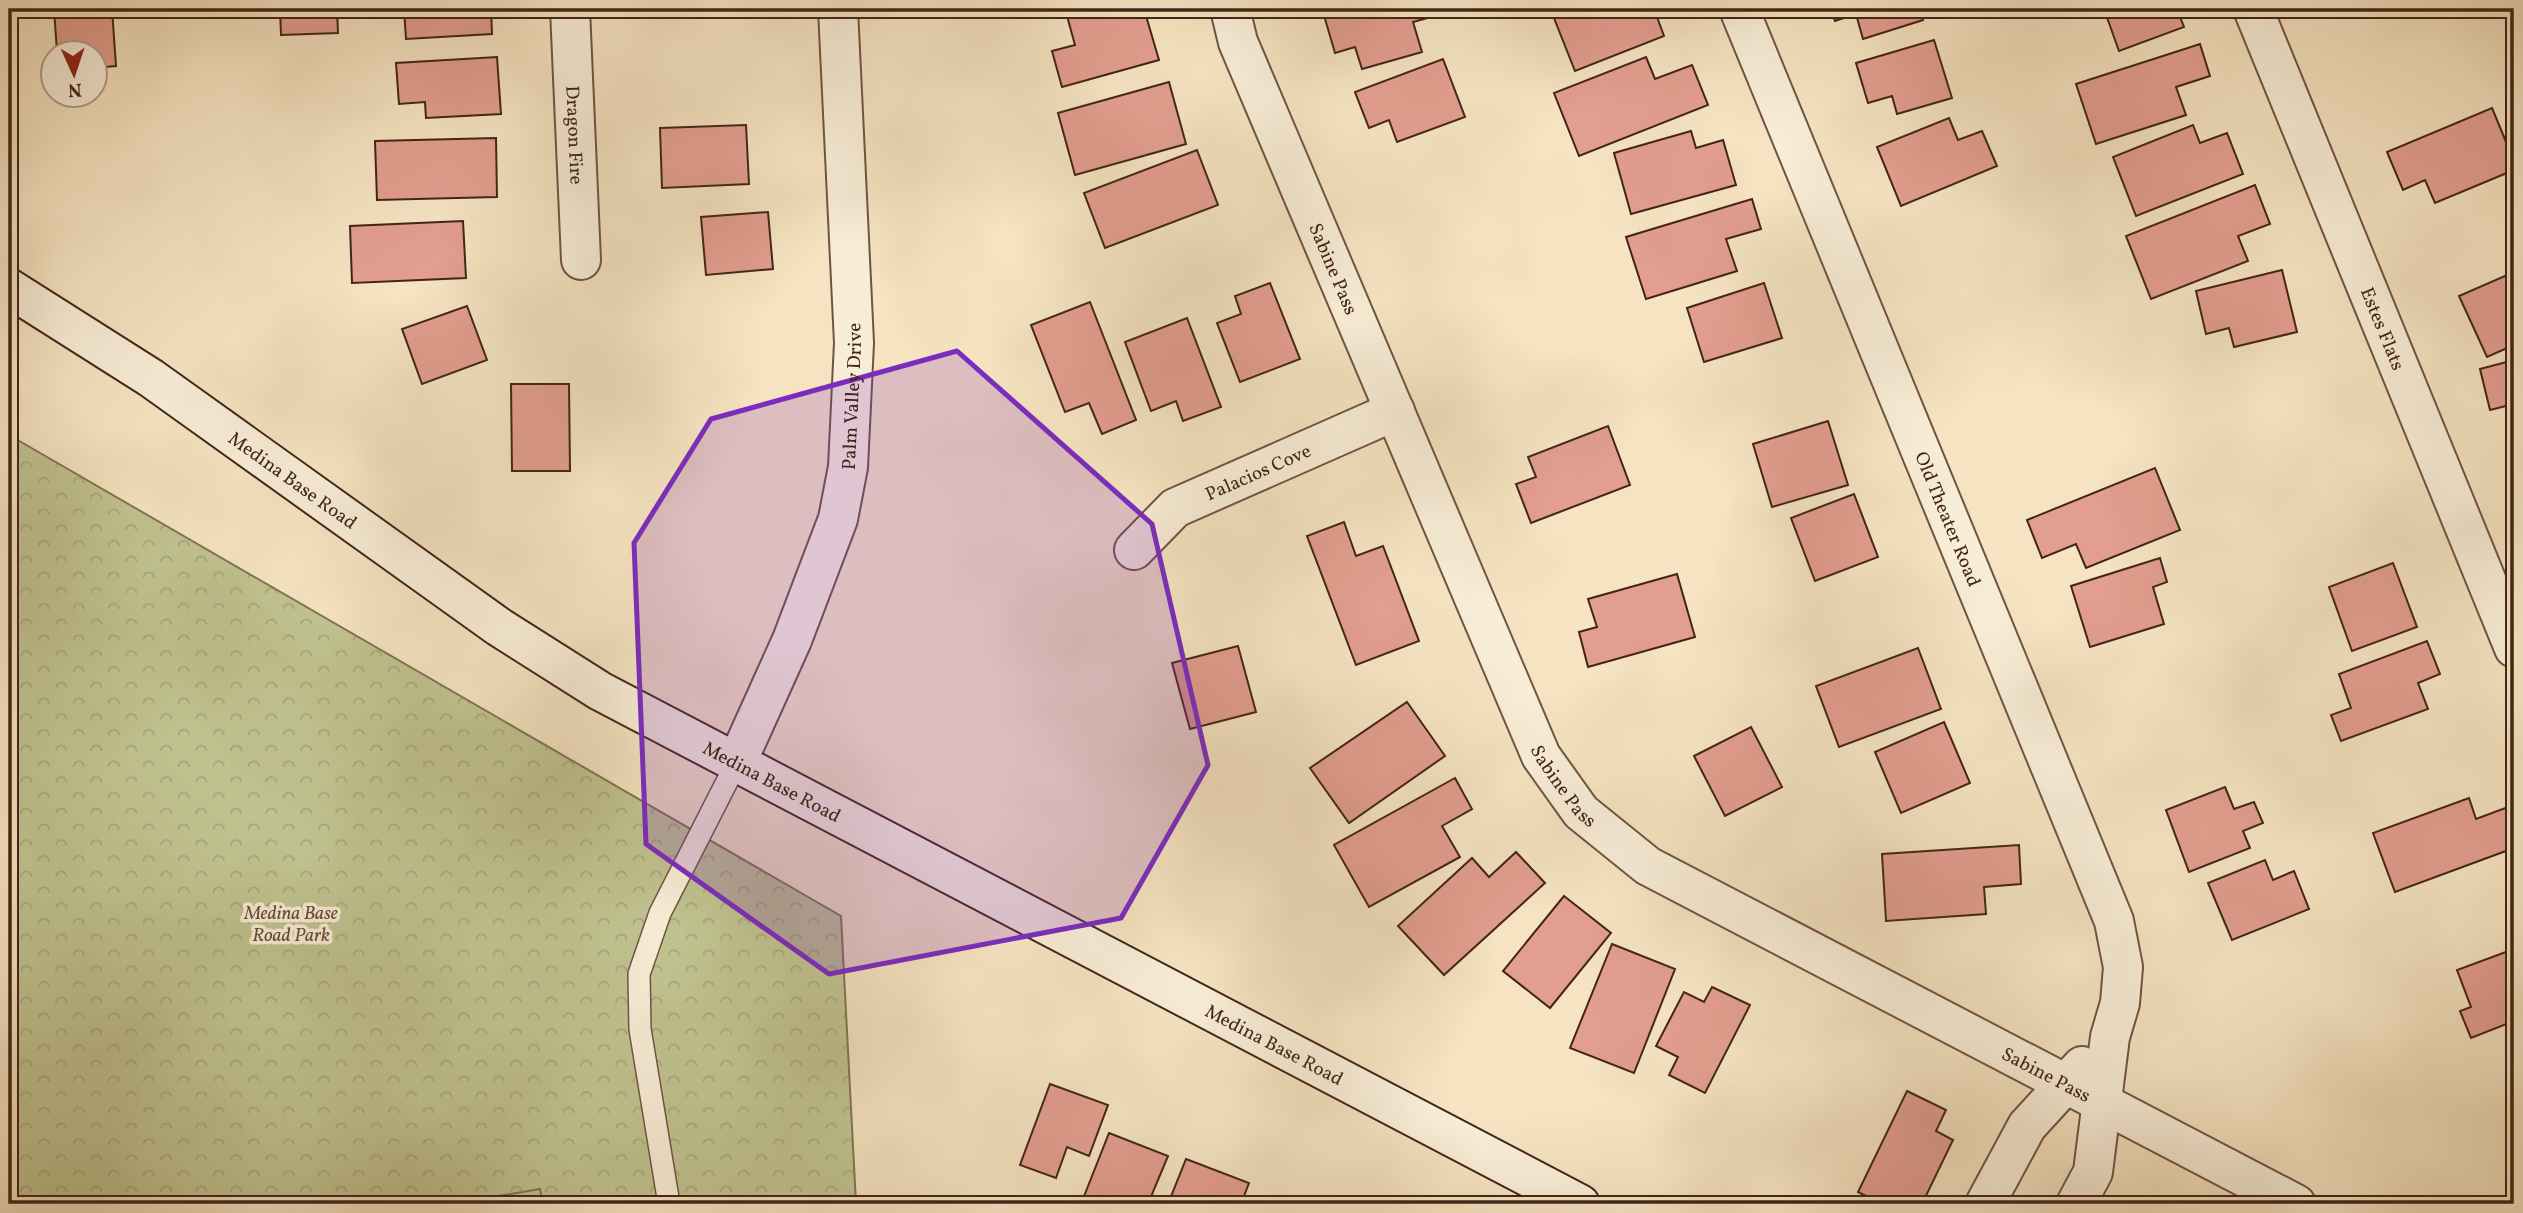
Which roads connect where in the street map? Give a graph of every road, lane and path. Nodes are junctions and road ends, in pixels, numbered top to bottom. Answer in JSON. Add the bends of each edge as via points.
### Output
{"nodes":[{"id":1,"x":570,"y":9,"type":"edge"},
{"id":2,"x":838,"y":9,"type":"edge"},
{"id":3,"x":1230,"y":9,"type":"edge"},
{"id":4,"x":1739,"y":9,"type":"edge"},
{"id":5,"x":2252,"y":9,"type":"edge"},
{"id":6,"x":581,"y":260,"type":"dead end"},
{"id":7,"x":9,"y":288,"type":"edge"},
{"id":8,"x":1395,"y":411,"type":"junction"},
{"id":9,"x":1133,"y":550,"type":"dead end"},
{"id":10,"x":2514,"y":648,"type":"edge"},
{"id":11,"x":737,"y":762,"type":"junction"},
{"id":12,"x":2110,"y":1037,"type":"junction"},
{"id":13,"x":2067,"y":1083,"type":"junction"},
{"id":14,"x":2102,"y":1102,"type":"junction"},
{"id":15,"x":669,"y":1204,"type":"edge"},
{"id":16,"x":1580,"y":1204,"type":"edge"},
{"id":17,"x":1985,"y":1204,"type":"edge"},
{"id":18,"x":2076,"y":1204,"type":"edge"},
{"id":19,"x":2296,"y":1204,"type":"edge"}],
"edges":[{"from":1,"to":6,"type":"street","name":"Dragon Fire"},
{"from":2,"to":11,"type":"street","name":"Palm Valley Drive","via":[[854,343],[848,467],[838,519],[792,640]]},
{"from":3,"to":8,"type":"street","name":"Sabine Pass","via":[[1238,42]]},
{"from":4,"to":12,"type":"street","name":"Old Theater Road","via":[[2114,921],[2123,967],[2120,1003]]},
{"from":5,"to":10,"type":"street","name":"Estes Flats"},
{"from":7,"to":11,"type":"street","name":"Medina Base Road","via":[[151,378],[499,627],[600,691]]},
{"from":8,"to":9,"type":"street","name":"Palacios Cove","via":[[1175,508]]},
{"from":8,"to":13,"type":"street","name":"Sabine Pass","via":[[1541,756],[1581,812],[1648,866]]},
{"from":11,"to":15,"type":"lane","via":[[660,914],[639,974],[640,1029]]},
{"from":11,"to":16,"type":"street","name":"Medina Base Road"},
{"from":12,"to":13,"type":"street","name":"Old Theater Road"},
{"from":12,"to":14,"type":"street","name":"Old Theater Road"},
{"from":13,"to":14,"type":"street","name":"Sabine Pass"},
{"from":13,"to":17,"type":"street","name":"Old Theater Road","via":[[2026,1126]]},
{"from":14,"to":18,"type":"street","name":"Old Theater Road","via":[[2093,1172]]},
{"from":14,"to":19,"type":"street","name":"Sabine Pass"}]}
